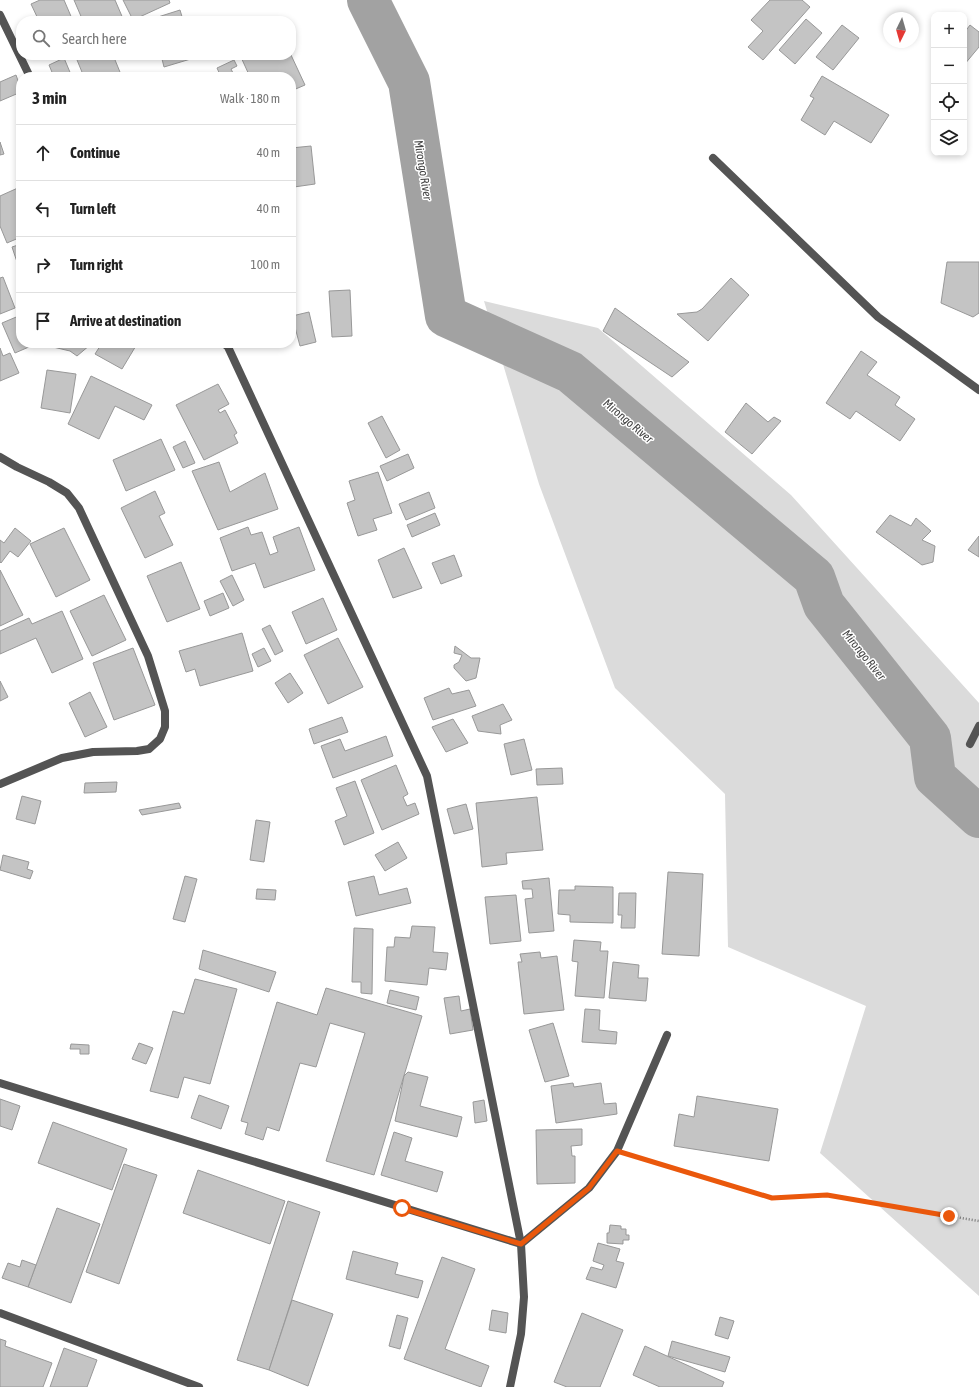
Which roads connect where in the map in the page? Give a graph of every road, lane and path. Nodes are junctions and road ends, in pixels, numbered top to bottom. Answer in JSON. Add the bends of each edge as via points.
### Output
{"nodes":[{"id":1,"x":0,"y":15,"type":"edge"},
{"id":2,"x":16,"y":48,"type":"edge"},
{"id":3,"x":22,"y":60,"type":"edge"},
{"id":4,"x":28,"y":72,"type":"edge"},
{"id":5,"x":713,"y":158,"type":"dead end"},
{"id":6,"x":228,"y":348,"type":"edge"},
{"id":7,"x":979,"y":390,"type":"edge"},
{"id":8,"x":0,"y":457,"type":"edge"},
{"id":9,"x":979,"y":726,"type":"edge"},
{"id":10,"x":970,"y":744,"type":"dead end"},
{"id":11,"x":0,"y":784,"type":"edge"},
{"id":12,"x":666,"y":1035,"type":"dead end"},
{"id":13,"x":0,"y":1083,"type":"edge"},
{"id":14,"x":617,"y":1151,"type":"junction"},
{"id":15,"x":979,"y":1221,"type":"edge"},
{"id":16,"x":521,"y":1244,"type":"junction"},
{"id":17,"x":0,"y":1313,"type":"edge"},
{"id":18,"x":199,"y":1387,"type":"edge"},
{"id":19,"x":510,"y":1387,"type":"edge"}],
"edges":[{"from":1,"to":2,"type":"street"},
{"from":3,"to":4,"type":"street"},
{"from":5,"to":7,"type":"street","via":[[878,317]]},
{"from":6,"to":16,"type":"street","via":[[427,776]]},
{"from":8,"to":11,"type":"street","via":[[67,493],[80,508],[148,656],[165,711],[165,727],[160,739],[149,749],[93,752],[62,758]]},
{"from":9,"to":10,"type":"street"},
{"from":12,"to":14,"type":"street"},
{"from":13,"to":16,"type":"street"},
{"from":14,"to":15,"type":"path","via":[[772,1198],[827,1195]]},
{"from":14,"to":16,"type":"street","via":[[589,1188]]},
{"from":16,"to":19,"type":"street","via":[[524,1297],[521,1334]]},
{"from":17,"to":18,"type":"street"}]}
